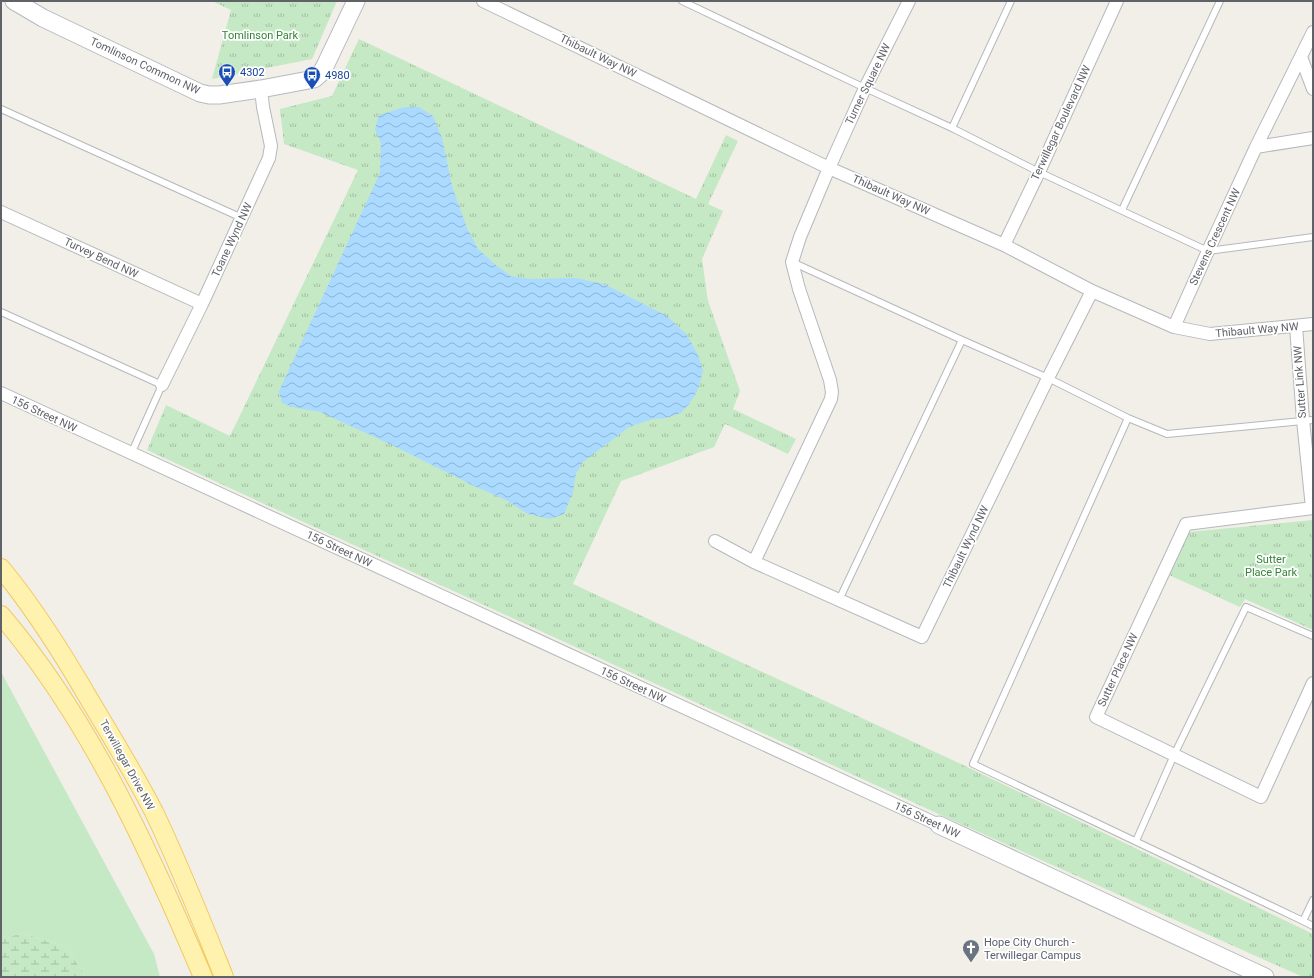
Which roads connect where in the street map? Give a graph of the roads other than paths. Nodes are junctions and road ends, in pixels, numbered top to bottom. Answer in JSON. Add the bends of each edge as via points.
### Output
{"nodes":[{"id":1,"x":14,"y":1,"type":"edge"},
{"id":2,"x":356,"y":1,"type":"edge"},
{"id":3,"x":482,"y":1,"type":"edge"},
{"id":4,"x":682,"y":1,"type":"edge"},
{"id":5,"x":909,"y":1,"type":"edge"},
{"id":6,"x":1011,"y":1,"type":"edge"},
{"id":7,"x":1117,"y":1,"type":"edge"},
{"id":8,"x":1220,"y":1,"type":"edge"},
{"id":9,"x":1313,"y":32,"type":"edge"},
{"id":10,"x":1301,"y":57,"type":"junction"},
{"id":11,"x":866,"y":88,"type":"junction"},
{"id":12,"x":261,"y":89,"type":"junction"},
{"id":13,"x":1313,"y":89,"type":"edge"},
{"id":14,"x":1,"y":109,"type":"edge"},
{"id":15,"x":952,"y":128,"type":"junction"},
{"id":16,"x":1313,"y":138,"type":"edge"},
{"id":17,"x":1256,"y":147,"type":"junction"},
{"id":18,"x":829,"y":168,"type":"junction"},
{"id":19,"x":1039,"y":172,"type":"junction"},
{"id":20,"x":1122,"y":210,"type":"junction"},
{"id":21,"x":1,"y":212,"type":"edge"},
{"id":22,"x":242,"y":218,"type":"junction"},
{"id":23,"x":1313,"y":237,"type":"edge"},
{"id":24,"x":1004,"y":245,"type":"junction"},
{"id":25,"x":1208,"y":251,"type":"junction"},
{"id":26,"x":792,"y":262,"type":"junction"},
{"id":27,"x":1092,"y":291,"type":"junction"},
{"id":28,"x":202,"y":304,"type":"junction"},
{"id":29,"x":1,"y":312,"type":"edge"},
{"id":30,"x":1313,"y":324,"type":"edge"},
{"id":31,"x":1296,"y":326,"type":"junction"},
{"id":32,"x":1174,"y":327,"type":"junction"},
{"id":33,"x":962,"y":340,"type":"junction"},
{"id":34,"x":1048,"y":378,"type":"junction"},
{"id":35,"x":162,"y":385,"type":"junction"},
{"id":36,"x":1,"y":394,"type":"edge"},
{"id":37,"x":1128,"y":418,"type":"junction"},
{"id":38,"x":1308,"y":420,"type":"edge"},
{"id":39,"x":131,"y":454,"type":"junction"},
{"id":40,"x":1312,"y":508,"type":"edge"},
{"id":41,"x":715,"y":541,"type":"dead end"},
{"id":42,"x":754,"y":562,"type":"junction"},
{"id":43,"x":1,"y":568,"type":"edge"},
{"id":44,"x":839,"y":600,"type":"junction"},
{"id":45,"x":1,"y":615,"type":"edge"},
{"id":46,"x":1313,"y":636,"type":"edge"},
{"id":47,"x":1313,"y":684,"type":"edge"},
{"id":48,"x":1174,"y":755,"type":"junction"},
{"id":49,"x":939,"y":825,"type":"joint"},
{"id":50,"x":1136,"y":842,"type":"junction"},
{"id":51,"x":1313,"y":900,"type":"edge"},
{"id":52,"x":1303,"y":921,"type":"junction"},
{"id":53,"x":1313,"y":926,"type":"edge"},
{"id":54,"x":203,"y":977,"type":"edge"},
{"id":55,"x":224,"y":977,"type":"edge"},
{"id":56,"x":1265,"y":977,"type":"edge"}],
"edges":[{"from":1,"to":12,"type":"street","name":"Tomlinson Common NW","via":[[42,18],[200,93],[219,95]]},
{"from":2,"to":12,"type":"street","name":"Tomlinson Common NW","via":[[321,73],[307,81]]},
{"from":3,"to":18,"type":"street","name":"Thibault Way NW"},
{"from":4,"to":11,"type":"lane"},
{"from":5,"to":11,"type":"street","name":"Turner Square NW"},
{"from":6,"to":15,"type":"lane"},
{"from":7,"to":19,"type":"street","name":"Terwillegar Boulevard NW"},
{"from":8,"to":20,"type":"lane"},
{"from":9,"to":10,"type":"street","name":"Stevens Crescent NW"},
{"from":10,"to":13,"type":"street"},
{"from":10,"to":17,"type":"street","name":"Stevens Crescent NW"},
{"from":11,"to":15,"type":"lane"},
{"from":11,"to":18,"type":"street","name":"Turner Square NW"},
{"from":12,"to":22,"type":"street","name":"Toane Wynd NW","via":[[272,146]]},
{"from":14,"to":22,"type":"lane"},
{"from":15,"to":19,"type":"lane"},
{"from":16,"to":17,"type":"street"},
{"from":17,"to":25,"type":"street","name":"Stevens Crescent NW"},
{"from":18,"to":24,"type":"street","name":"Thibault Way NW"},
{"from":18,"to":26,"type":"street"},
{"from":19,"to":20,"type":"lane"},
{"from":19,"to":24,"type":"street","name":"Terwillegar Boulevard NW"},
{"from":20,"to":25,"type":"lane"},
{"from":21,"to":28,"type":"street","name":"Turvey Bend NW"},
{"from":22,"to":28,"type":"street","name":"Toane Wynd NW"},
{"from":23,"to":25,"type":"lane"},
{"from":24,"to":27,"type":"street","name":"Thibault Way NW"},
{"from":25,"to":32,"type":"street","name":"Stevens Crescent NW"},
{"from":26,"to":33,"type":"lane"},
{"from":26,"to":42,"type":"street","via":[[798,289],[832,392],[831,399]]},
{"from":27,"to":32,"type":"street","name":"Thibault Way NW"},
{"from":27,"to":34,"type":"street","name":"Thibault Wynd NW"},
{"from":28,"to":35,"type":"street","name":"Toane Wynd NW"},
{"from":29,"to":35,"type":"lane"},
{"from":30,"to":31,"type":"street","name":"Thibault Way NW"},
{"from":31,"to":32,"type":"street","name":"Thibault Way NW","via":[[1210,334]]},
{"from":31,"to":38,"type":"street","name":"Sutter Link NW"},
{"from":33,"to":34,"type":"lane"},
{"from":33,"to":44,"type":"lane"},
{"from":34,"to":37,"type":"lane"},
{"from":34,"to":44,"type":"street","name":"Thibault Wynd NW","via":[[922,638]]},
{"from":35,"to":39,"type":"lane"},
{"from":36,"to":39,"type":"street","name":"156 Street NW"},
{"from":37,"to":38,"type":"lane","via":[[1166,434]]},
{"from":37,"to":50,"type":"lane","via":[[973,764]]},
{"from":38,"to":40,"type":"street","name":"Sutter Link NW"},
{"from":39,"to":49,"type":"street","name":"156 Street NW"},
{"from":40,"to":48,"type":"street","name":"Sutter Place NW","via":[[1186,524],[1096,717]]},
{"from":41,"to":42,"type":"street","name":"Thibault Wynd NW"},
{"from":42,"to":44,"type":"street","name":"Thibault Wynd NW"},
{"from":43,"to":55,"type":"main road","name":"Terwillegar Drive NW","via":[[69,665],[154,812],[191,894]]},
{"from":45,"to":54,"type":"main road","name":"Terwillegar Drive NW","via":[[38,663],[96,753],[173,907]]},
{"from":46,"to":48,"type":"lane","via":[[1246,607]]},
{"from":47,"to":48,"type":"street","name":"Sutter Place NW","via":[[1261,796]]},
{"from":48,"to":50,"type":"lane"},
{"from":49,"to":56,"type":"street","name":"156 Street NW"},
{"from":50,"to":52,"type":"lane"},
{"from":51,"to":52,"type":"lane"},
{"from":52,"to":53,"type":"lane"}]}
